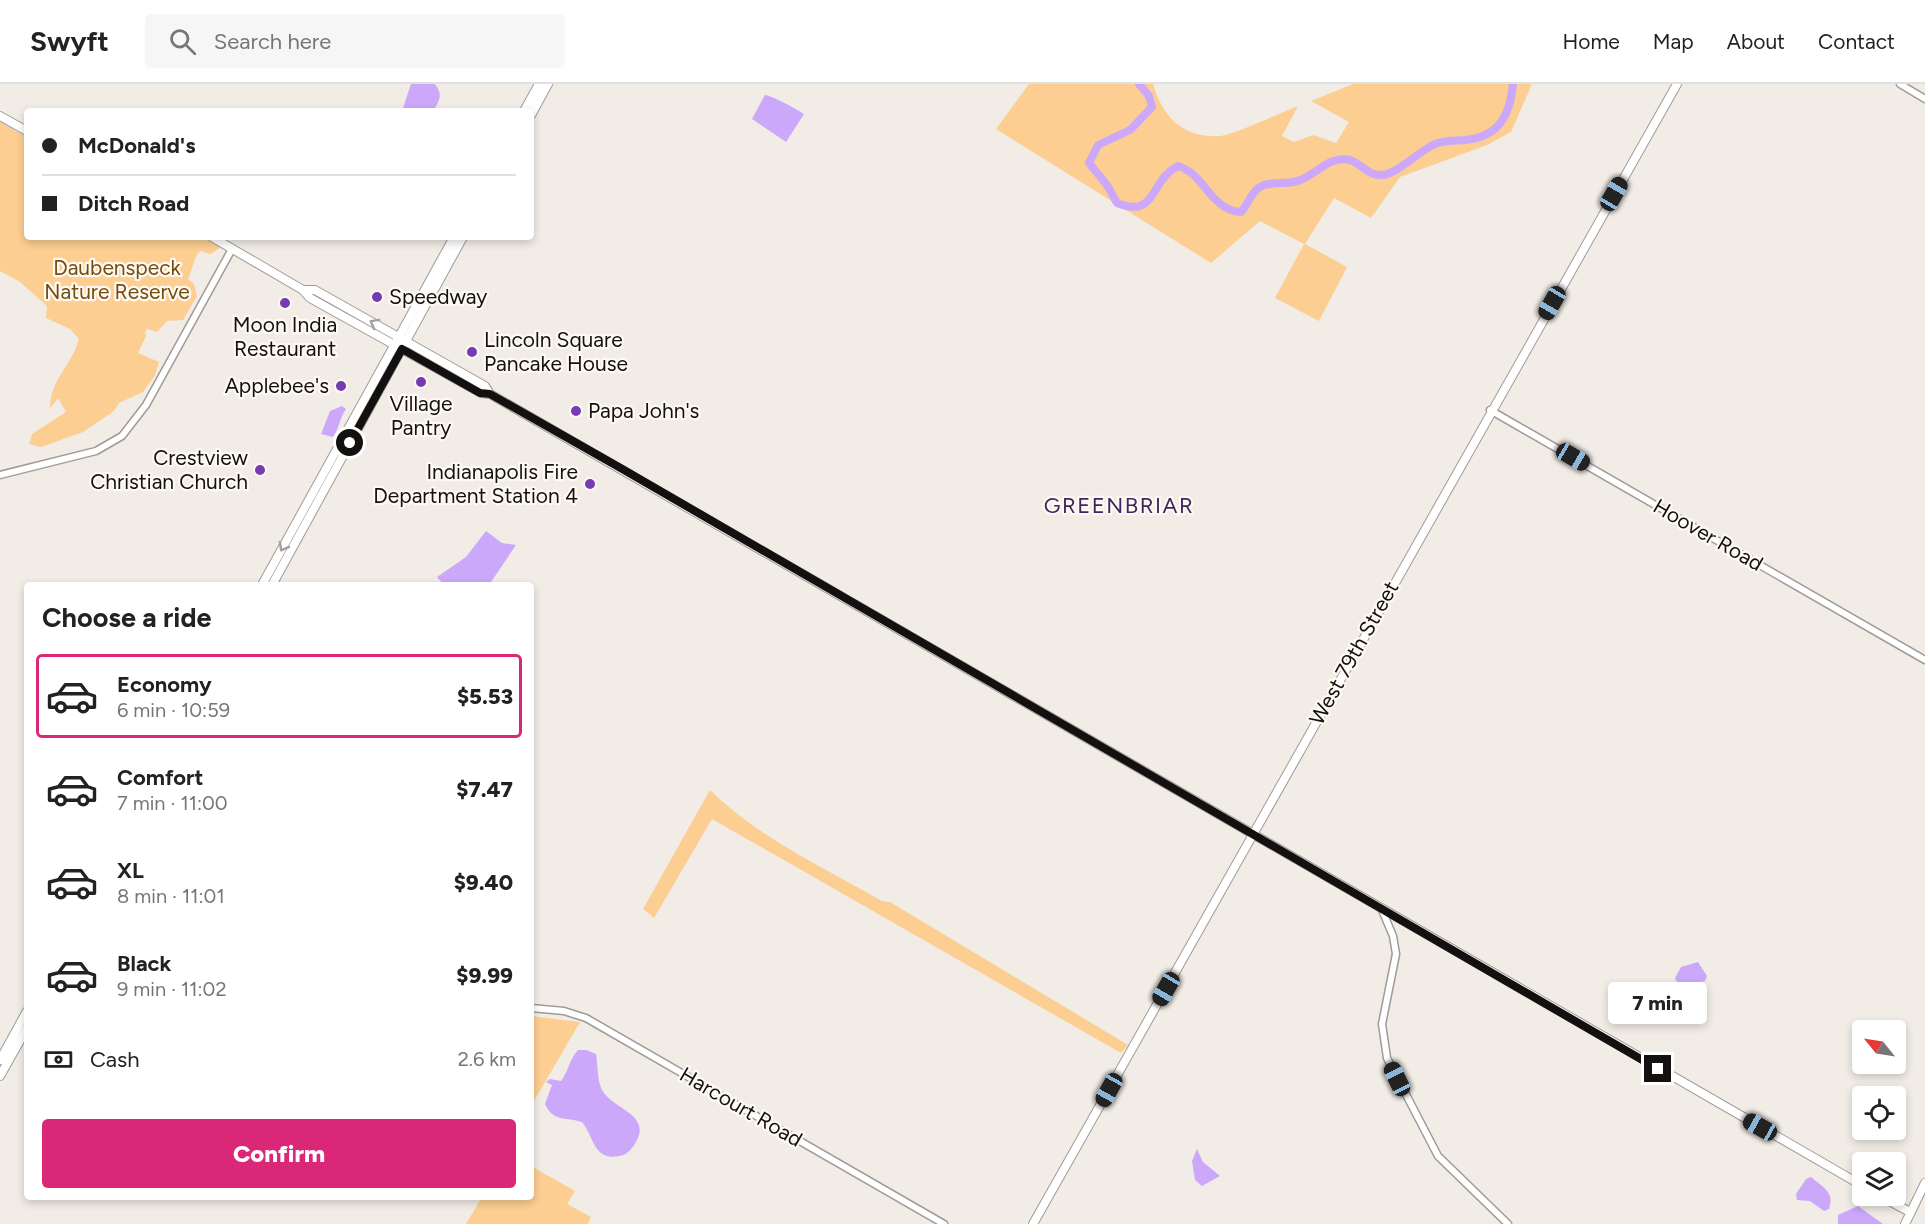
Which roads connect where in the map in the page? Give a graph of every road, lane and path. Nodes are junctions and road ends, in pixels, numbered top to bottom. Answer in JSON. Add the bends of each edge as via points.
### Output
{"nodes":[{"id":1,"x":539,"y":84,"type":"edge"},
{"id":2,"x":548,"y":84,"type":"edge"},
{"id":3,"x":1677,"y":84,"type":"edge"},
{"id":4,"x":1900,"y":84,"type":"edge"},
{"id":5,"x":1925,"y":99,"type":"edge"},
{"id":6,"x":526,"y":108,"type":"edge"},
{"id":7,"x":534,"y":110,"type":"edge"},
{"id":8,"x":0,"y":116,"type":"edge"},
{"id":9,"x":24,"y":129,"type":"edge"},
{"id":10,"x":217,"y":240,"type":"edge"},
{"id":11,"x":452,"y":240,"type":"edge"},
{"id":12,"x":462,"y":240,"type":"edge"},
{"id":13,"x":232,"y":249,"type":"junction"},
{"id":14,"x":400,"y":343,"type":"junction"},
{"id":15,"x":1490,"y":410,"type":"junction"},
{"id":16,"x":0,"y":475,"type":"edge"},
{"id":17,"x":264,"y":582,"type":"edge"},
{"id":18,"x":274,"y":582,"type":"edge"},
{"id":19,"x":1925,"y":660,"type":"edge"},
{"id":20,"x":1252,"y":836,"type":"junction"},
{"id":21,"x":1382,"y":910,"type":"junction"},
{"id":22,"x":534,"y":1008,"type":"edge"},
{"id":23,"x":24,"y":1016,"type":"edge"},
{"id":24,"x":24,"y":1033,"type":"edge"},
{"id":25,"x":0,"y":1060,"type":"edge"},
{"id":26,"x":0,"y":1076,"type":"edge"},
{"id":27,"x":1852,"y":1180,"type":"edge"},
{"id":28,"x":1925,"y":1183,"type":"edge"},
{"id":29,"x":1900,"y":1206,"type":"edge"},
{"id":30,"x":1910,"y":1211,"type":"junction"},
{"id":31,"x":944,"y":1224,"type":"edge"},
{"id":32,"x":1033,"y":1224,"type":"edge"},
{"id":33,"x":1508,"y":1224,"type":"edge"},
{"id":34,"x":1905,"y":1224,"type":"edge"}],
"edges":[{"from":1,"to":6,"type":"main road"},
{"from":2,"to":7,"type":"main road"},
{"from":3,"to":15,"type":"main road","name":"West 79th Street"},
{"from":4,"to":5,"type":"street"},
{"from":8,"to":9,"type":"main road"},
{"from":10,"to":13,"type":"main road"},
{"from":11,"to":14,"type":"main road"},
{"from":12,"to":14,"type":"main road"},
{"from":13,"to":14,"type":"main road","via":[[303,290],[310,298]]},
{"from":13,"to":16,"type":"street","via":[[146,405],[122,436],[96,451]]},
{"from":14,"to":17,"type":"main road","one_way":true},
{"from":14,"to":18,"type":"main road"},
{"from":14,"to":20,"type":"main road","via":[[480,393],[490,394]]},
{"from":15,"to":19,"type":"street","name":"Hoover Road"},
{"from":15,"to":20,"type":"main road","name":"West 79th Street"},
{"from":20,"to":21,"type":"main road"},
{"from":20,"to":32,"type":"main road","name":"West 79th Street"},
{"from":21,"to":27,"type":"main road"},
{"from":21,"to":33,"type":"street","via":[[1396,954],[1382,1024],[1387,1058],[1436,1154]]},
{"from":22,"to":31,"type":"street","name":"Harcourt Road","via":[[586,1018]]},
{"from":23,"to":25,"type":"main road"},
{"from":24,"to":26,"type":"main road"},
{"from":28,"to":30,"type":"main road"},
{"from":29,"to":30,"type":"main road"},
{"from":30,"to":34,"type":"main road"}]}
